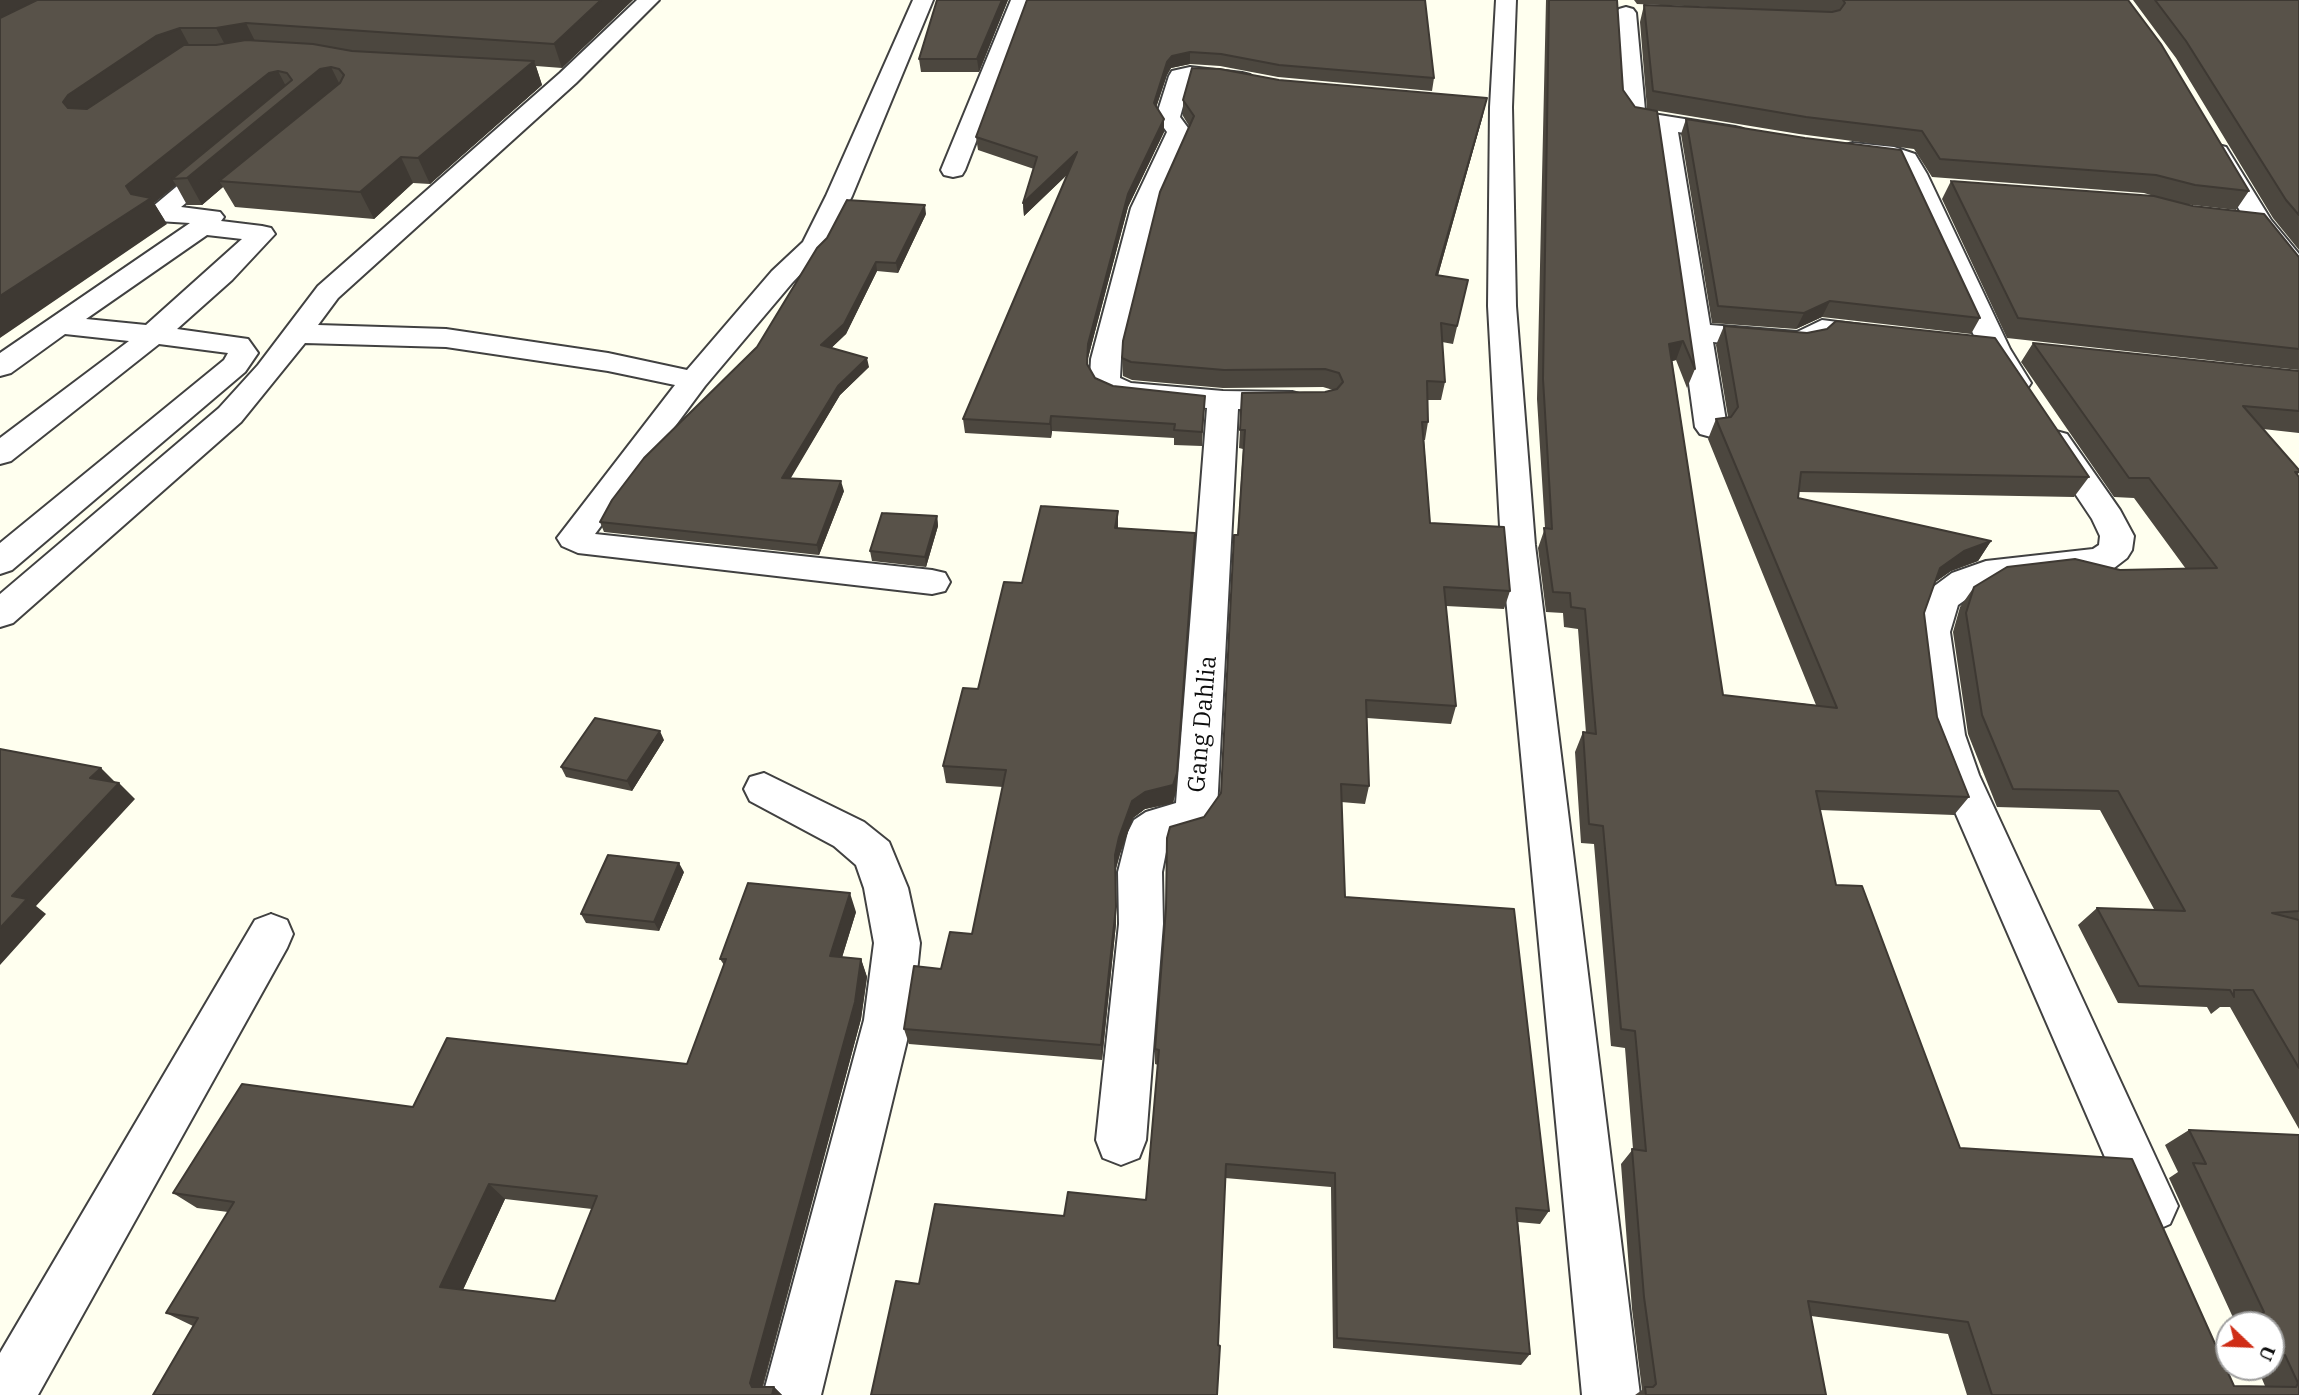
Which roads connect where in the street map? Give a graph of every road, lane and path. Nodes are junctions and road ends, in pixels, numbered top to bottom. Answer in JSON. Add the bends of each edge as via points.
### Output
{"nodes":[{"id":1,"x":649,"y":0,"type":"edge"},
{"id":2,"x":923,"y":0,"type":"edge"},
{"id":3,"x":1021,"y":0,"type":"edge"},
{"id":4,"x":1506,"y":0,"type":"edge"},
{"id":5,"x":1624,"y":7,"type":"edge"},
{"id":6,"x":1652,"y":14,"type":"edge"},
{"id":7,"x":541,"y":77,"type":"edge"},
{"id":8,"x":568,"y":78,"type":"junction"},
{"id":9,"x":1264,"y":85,"type":"edge"},
{"id":10,"x":1665,"y":123,"type":"junction"},
{"id":11,"x":2204,"y":128,"type":"edge"},
{"id":12,"x":1759,"y":138,"type":"edge"},
{"id":13,"x":240,"y":147,"type":"edge"},
{"id":14,"x":1824,"y":147,"type":"edge"},
{"id":15,"x":953,"y":170,"type":"dead end"},
{"id":16,"x":1921,"y":187,"type":"junction"},
{"id":17,"x":1949,"y":189,"type":"edge"},
{"id":18,"x":214,"y":214,"type":"junction"},
{"id":19,"x":2225,"y":219,"type":"edge"},
{"id":20,"x":2260,"y":223,"type":"junction"},
{"id":21,"x":2299,"y":271,"type":"edge"},
{"id":22,"x":60,"y":325,"type":"junction"},
{"id":23,"x":1696,"y":332,"type":"junction"},
{"id":24,"x":296,"y":334,"type":"junction"},
{"id":25,"x":151,"y":335,"type":"junction"},
{"id":26,"x":1902,"y":338,"type":"edge"},
{"id":27,"x":0,"y":366,"type":"edge"},
{"id":28,"x":694,"y":380,"type":"junction"},
{"id":29,"x":1323,"y":399,"type":"edge"},
{"id":30,"x":1223,"y":400,"type":"junction"},
{"id":31,"x":1711,"y":427,"type":"dead end"},
{"id":32,"x":0,"y":454,"type":"edge"},
{"id":33,"x":1,"y":560,"type":"edge"},
{"id":34,"x":932,"y":582,"type":"dead end"},
{"id":35,"x":0,"y":614,"type":"edge"},
{"id":36,"x":764,"y":789,"type":"dead end"},
{"id":37,"x":271,"y":934,"type":"dead end"},
{"id":38,"x":1121,"y":1140,"type":"dead end"},
{"id":39,"x":2169,"y":1243,"type":"edge"},
{"id":40,"x":7,"y":1395,"type":"edge"},
{"id":41,"x":792,"y":1395,"type":"edge"},
{"id":42,"x":1611,"y":1395,"type":"edge"}],
"edges":[{"from":1,"to":8,"type":"street"},
{"from":2,"to":28,"type":"street","via":[[814,246]]},
{"from":3,"to":15,"type":"street"},
{"from":4,"to":42,"type":"street","via":[[1488,106],[1518,545]]},
{"from":5,"to":6,"type":"street"},
{"from":5,"to":10,"type":"street","via":[[1633,113]]},
{"from":7,"to":8,"type":"street"},
{"from":8,"to":24,"type":"street","via":[[328,292]]},
{"from":9,"to":30,"type":"street","via":[[1220,76],[1180,76],[1168,117],[1179,132],[1144,208],[1106,359],[1105,377],[1114,389]]},
{"from":10,"to":12,"type":"street"},
{"from":10,"to":23,"type":"street"},
{"from":11,"to":20,"type":"street"},
{"from":13,"to":18,"type":"street","via":[[159,213]]},
{"from":14,"to":16,"type":"street","via":[[1901,156]]},
{"from":16,"to":17,"type":"street"},
{"from":16,"to":39,"type":"street","via":[[1996,349],[2117,536],[2115,550],[2102,560],[1986,573],[1965,582],[1942,599],[1932,632],[1945,735],[1959,775]]},
{"from":18,"to":22,"type":"street"},
{"from":18,"to":25,"type":"street","via":[[262,236]]},
{"from":19,"to":20,"type":"street"},
{"from":20,"to":21,"type":"street"},
{"from":22,"to":25,"type":"street"},
{"from":22,"to":27,"type":"street"},
{"from":23,"to":26,"type":"street","via":[[1798,341],[1822,329]]},
{"from":23,"to":31,"type":"street"},
{"from":24,"to":28,"type":"street","via":[[446,338]]},
{"from":24,"to":35,"type":"street","via":[[230,415]]},
{"from":25,"to":32,"type":"street"},
{"from":25,"to":33,"type":"street","via":[[223,342],[238,345],[243,353],[234,366]]},
{"from":28,"to":34,"type":"street","via":[[574,538],[590,545]]},
{"from":29,"to":30,"type":"street"},
{"from":30,"to":38,"type":"street","name":"Gang Dahlia","via":[[1199,791],[1196,810],[1186,821],[1161,824],[1149,832],[1143,855]]},
{"from":36,"to":41,"type":"street","via":[[849,834],[874,855],[897,943],[888,1020]]},
{"from":37,"to":40,"type":"street"}]}
